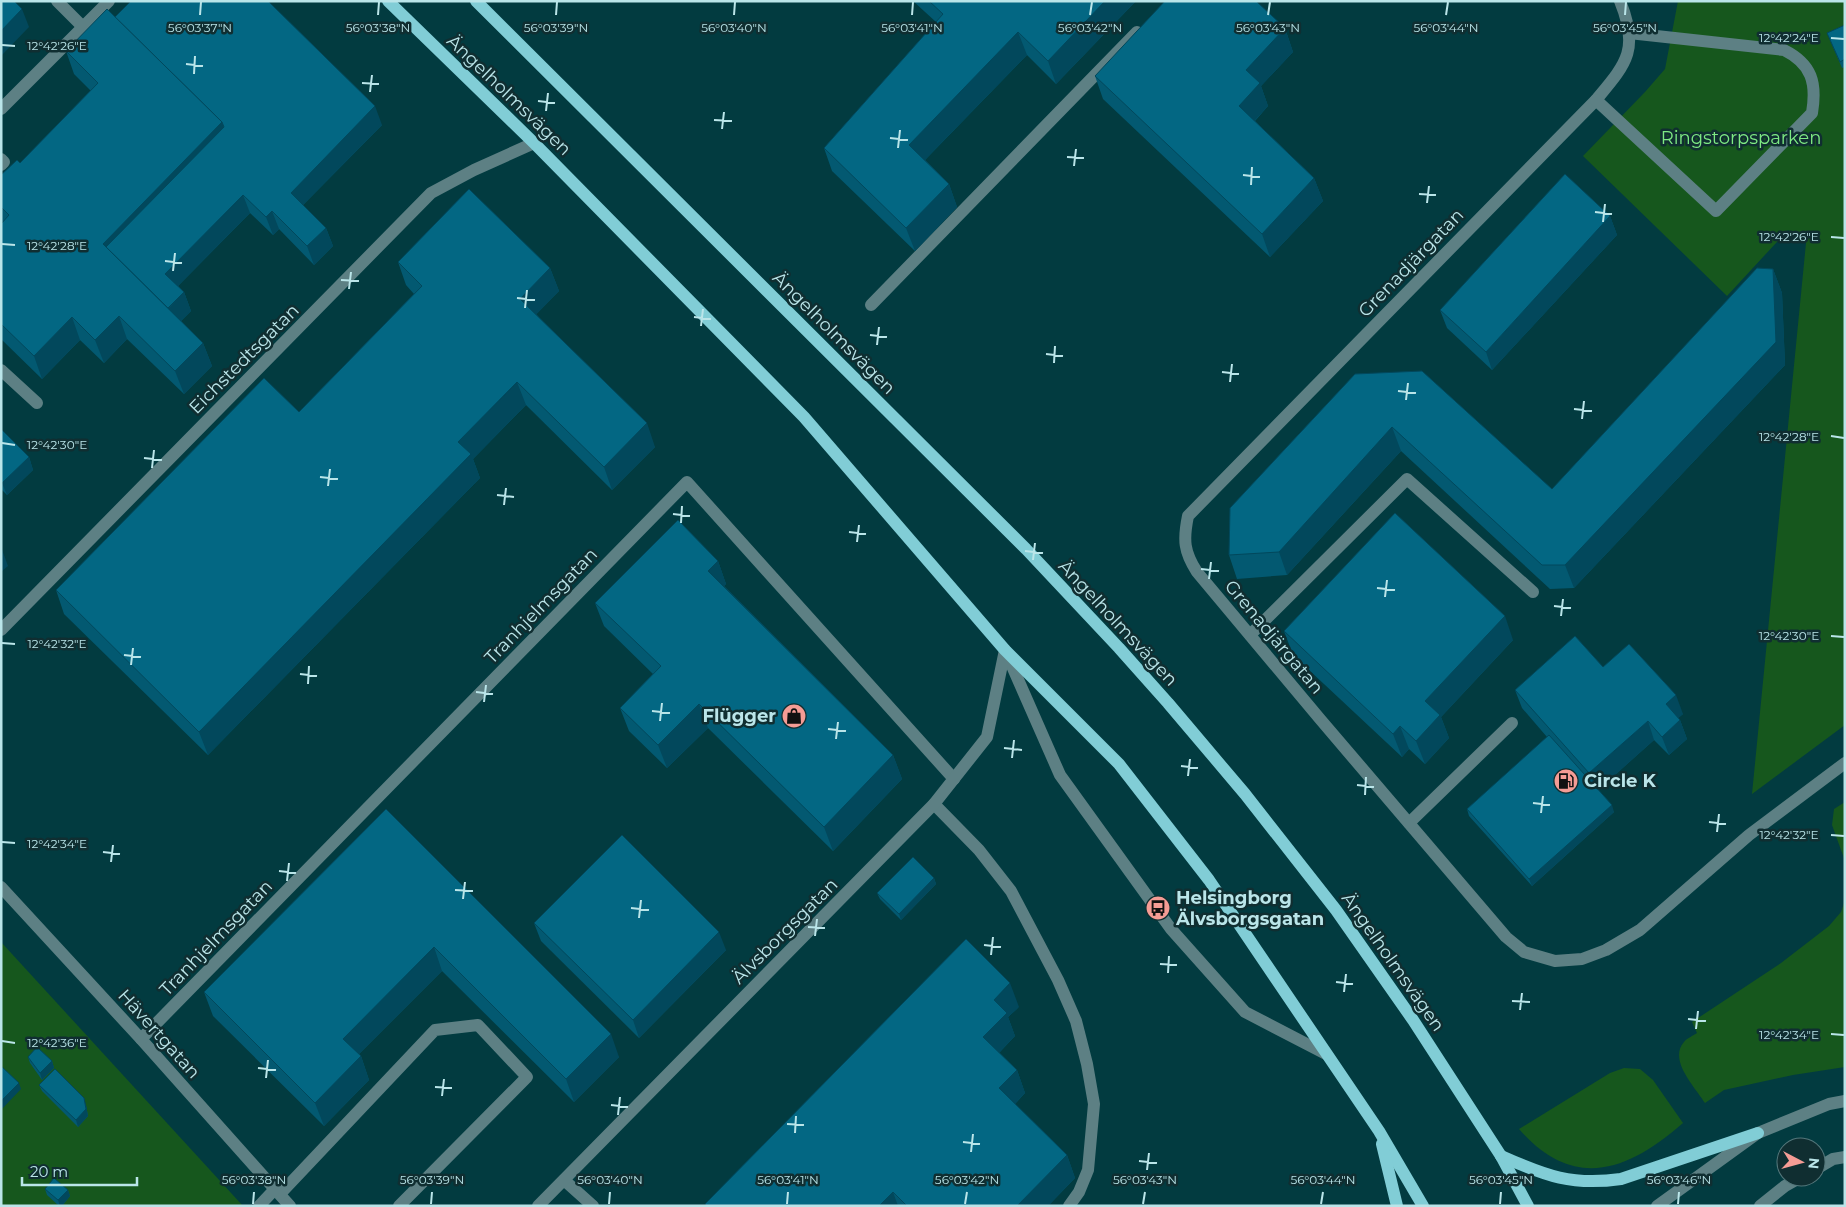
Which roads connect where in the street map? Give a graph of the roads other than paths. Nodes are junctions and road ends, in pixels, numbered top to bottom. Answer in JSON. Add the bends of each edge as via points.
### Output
{"nodes":[{"id":1,"x":58,"y":1,"type":"edge"},
{"id":2,"x":109,"y":1,"type":"edge"},
{"id":3,"x":388,"y":1,"type":"edge"},
{"id":4,"x":476,"y":1,"type":"edge"},
{"id":5,"x":1620,"y":1,"type":"edge"},
{"id":6,"x":1146,"y":22,"type":"edge"},
{"id":7,"x":83,"y":27,"type":"junction"},
{"id":8,"x":1629,"y":33,"type":"junction"},
{"id":9,"x":1596,"y":100,"type":"junction"},
{"id":10,"x":1,"y":109,"type":"edge"},
{"id":11,"x":534,"y":143,"type":"junction"},
{"id":12,"x":1,"y":159,"type":"edge"},
{"id":13,"x":1,"y":165,"type":"edge"},
{"id":14,"x":872,"y":305,"type":"dead end"},
{"id":15,"x":1,"y":370,"type":"edge"},
{"id":16,"x":37,"y":403,"type":"dead end"},
{"id":17,"x":1533,"y":592,"type":"edge"},
{"id":18,"x":1,"y":630,"type":"edge"},
{"id":19,"x":1250,"y":635,"type":"junction"},
{"id":20,"x":1005,"y":650,"type":"junction"},
{"id":21,"x":1512,"y":724,"type":"dead end"},
{"id":22,"x":1845,"y":763,"type":"edge"},
{"id":23,"x":954,"y":779,"type":"junction"},
{"id":24,"x":934,"y":804,"type":"junction"},
{"id":25,"x":1409,"y":823,"type":"junction"},
{"id":26,"x":1,"y":887,"type":"edge"},
{"id":27,"x":141,"y":1039,"type":"junction"},
{"id":28,"x":1326,"y":1054,"type":"junction"},
{"id":29,"x":1845,"y":1101,"type":"edge"},
{"id":30,"x":1379,"y":1131,"type":"junction"},
{"id":31,"x":1758,"y":1132,"type":"junction"},
{"id":32,"x":1502,"y":1156,"type":"junction"},
{"id":33,"x":1845,"y":1157,"type":"edge"},
{"id":34,"x":1826,"y":1163,"type":"edge"},
{"id":35,"x":564,"y":1180,"type":"junction"},
{"id":36,"x":1784,"y":1187,"type":"edge"},
{"id":37,"x":277,"y":1192,"type":"junction"},
{"id":38,"x":259,"y":1206,"type":"edge"},
{"id":39,"x":290,"y":1206,"type":"edge"},
{"id":40,"x":399,"y":1206,"type":"edge"},
{"id":41,"x":538,"y":1206,"type":"edge"},
{"id":42,"x":593,"y":1206,"type":"edge"},
{"id":43,"x":1069,"y":1206,"type":"edge"},
{"id":44,"x":1397,"y":1206,"type":"edge"},
{"id":45,"x":1423,"y":1206,"type":"edge"},
{"id":46,"x":1528,"y":1206,"type":"edge"},
{"id":47,"x":1657,"y":1206,"type":"edge"},
{"id":48,"x":1760,"y":1206,"type":"edge"}],
"edges":[{"from":1,"to":7,"type":"street"},
{"from":2,"to":7,"type":"street"},
{"from":3,"to":11,"type":"main road","name":"Ängelholmsvägen"},
{"from":4,"to":32,"type":"main road","name":"Ängelholmsvägen","via":[[1026,549],[1156,689],[1245,794],[1336,910]]},
{"from":5,"to":8,"type":"street","name":"Grenadjärgatan"},
{"from":6,"to":14,"type":"street"},
{"from":7,"to":10,"type":"street"},
{"from":8,"to":9,"type":"street","name":"Grenadjärgatan","via":[[1629,54]]},
{"from":8,"to":9,"type":"street","via":[[1784,50],[1797,57],[1808,70],[1813,85],[1812,113],[1716,212]]},
{"from":9,"to":19,"type":"street","name":"Grenadjärgatan","via":[[1188,516],[1185,544],[1189,559]]},
{"from":11,"to":18,"type":"street","name":"Eichstedtsgatan","via":[[431,193]]},
{"from":11,"to":20,"type":"main road","name":"Ängelholmsvägen","via":[[804,417]]},
{"from":12,"to":13,"type":"street","via":[[4,162]]},
{"from":15,"to":16,"type":"street"},
{"from":17,"to":19,"type":"street","via":[[1407,479]]},
{"from":19,"to":25,"type":"street","name":"Grenadjärgatan"},
{"from":20,"to":23,"type":"street","name":"Älvsborgsgatan","via":[[987,737]]},
{"from":20,"to":28,"type":"main road","name":"Ängelholmsvägen","via":[[1120,764],[1209,880]]},
{"from":20,"to":28,"type":"street","via":[[1060,775],[1171,929],[1245,1012]]},
{"from":21,"to":25,"type":"street"},
{"from":22,"to":25,"type":"street","name":"Grenadjärgatan","via":[[1749,835],[1640,930],[1606,950],[1582,959],[1555,961],[1524,952],[1506,937]]},
{"from":23,"to":24,"type":"street","name":"Älvsborgsgatan"},
{"from":23,"to":27,"type":"street","name":"Tranhjelmsgatan","via":[[687,482]]},
{"from":24,"to":35,"type":"street","name":"Älvsborgsgatan"},
{"from":24,"to":43,"type":"street","via":[[979,850],[1011,891],[1076,1021],[1094,1104],[1088,1170]]},
{"from":26,"to":27,"type":"street","name":"Hävertgatan"},
{"from":27,"to":37,"type":"street","name":"Hävertgatan"},
{"from":28,"to":30,"type":"main road","name":"Ängelholmsvägen"},
{"from":29,"to":31,"type":"street","via":[[1829,1104]]},
{"from":30,"to":44,"type":"main road"},
{"from":30,"to":45,"type":"main road","name":"Ängelholmsvägen"},
{"from":31,"to":32,"type":"main road","via":[[1622,1179],[1599,1182],[1563,1179],[1537,1172]]},
{"from":31,"to":47,"type":"street"},
{"from":32,"to":46,"type":"main road","name":"Ängelholmsvägen"},
{"from":33,"to":34,"type":"street"},
{"from":35,"to":41,"type":"street","name":"Älvsborgsgatan"},
{"from":35,"to":42,"type":"street"},
{"from":36,"to":48,"type":"street"},
{"from":37,"to":38,"type":"street"},
{"from":37,"to":39,"type":"street","name":"Hävertgatan"},
{"from":37,"to":40,"type":"street","via":[[435,1030],[478,1025],[528,1077]]}]}
